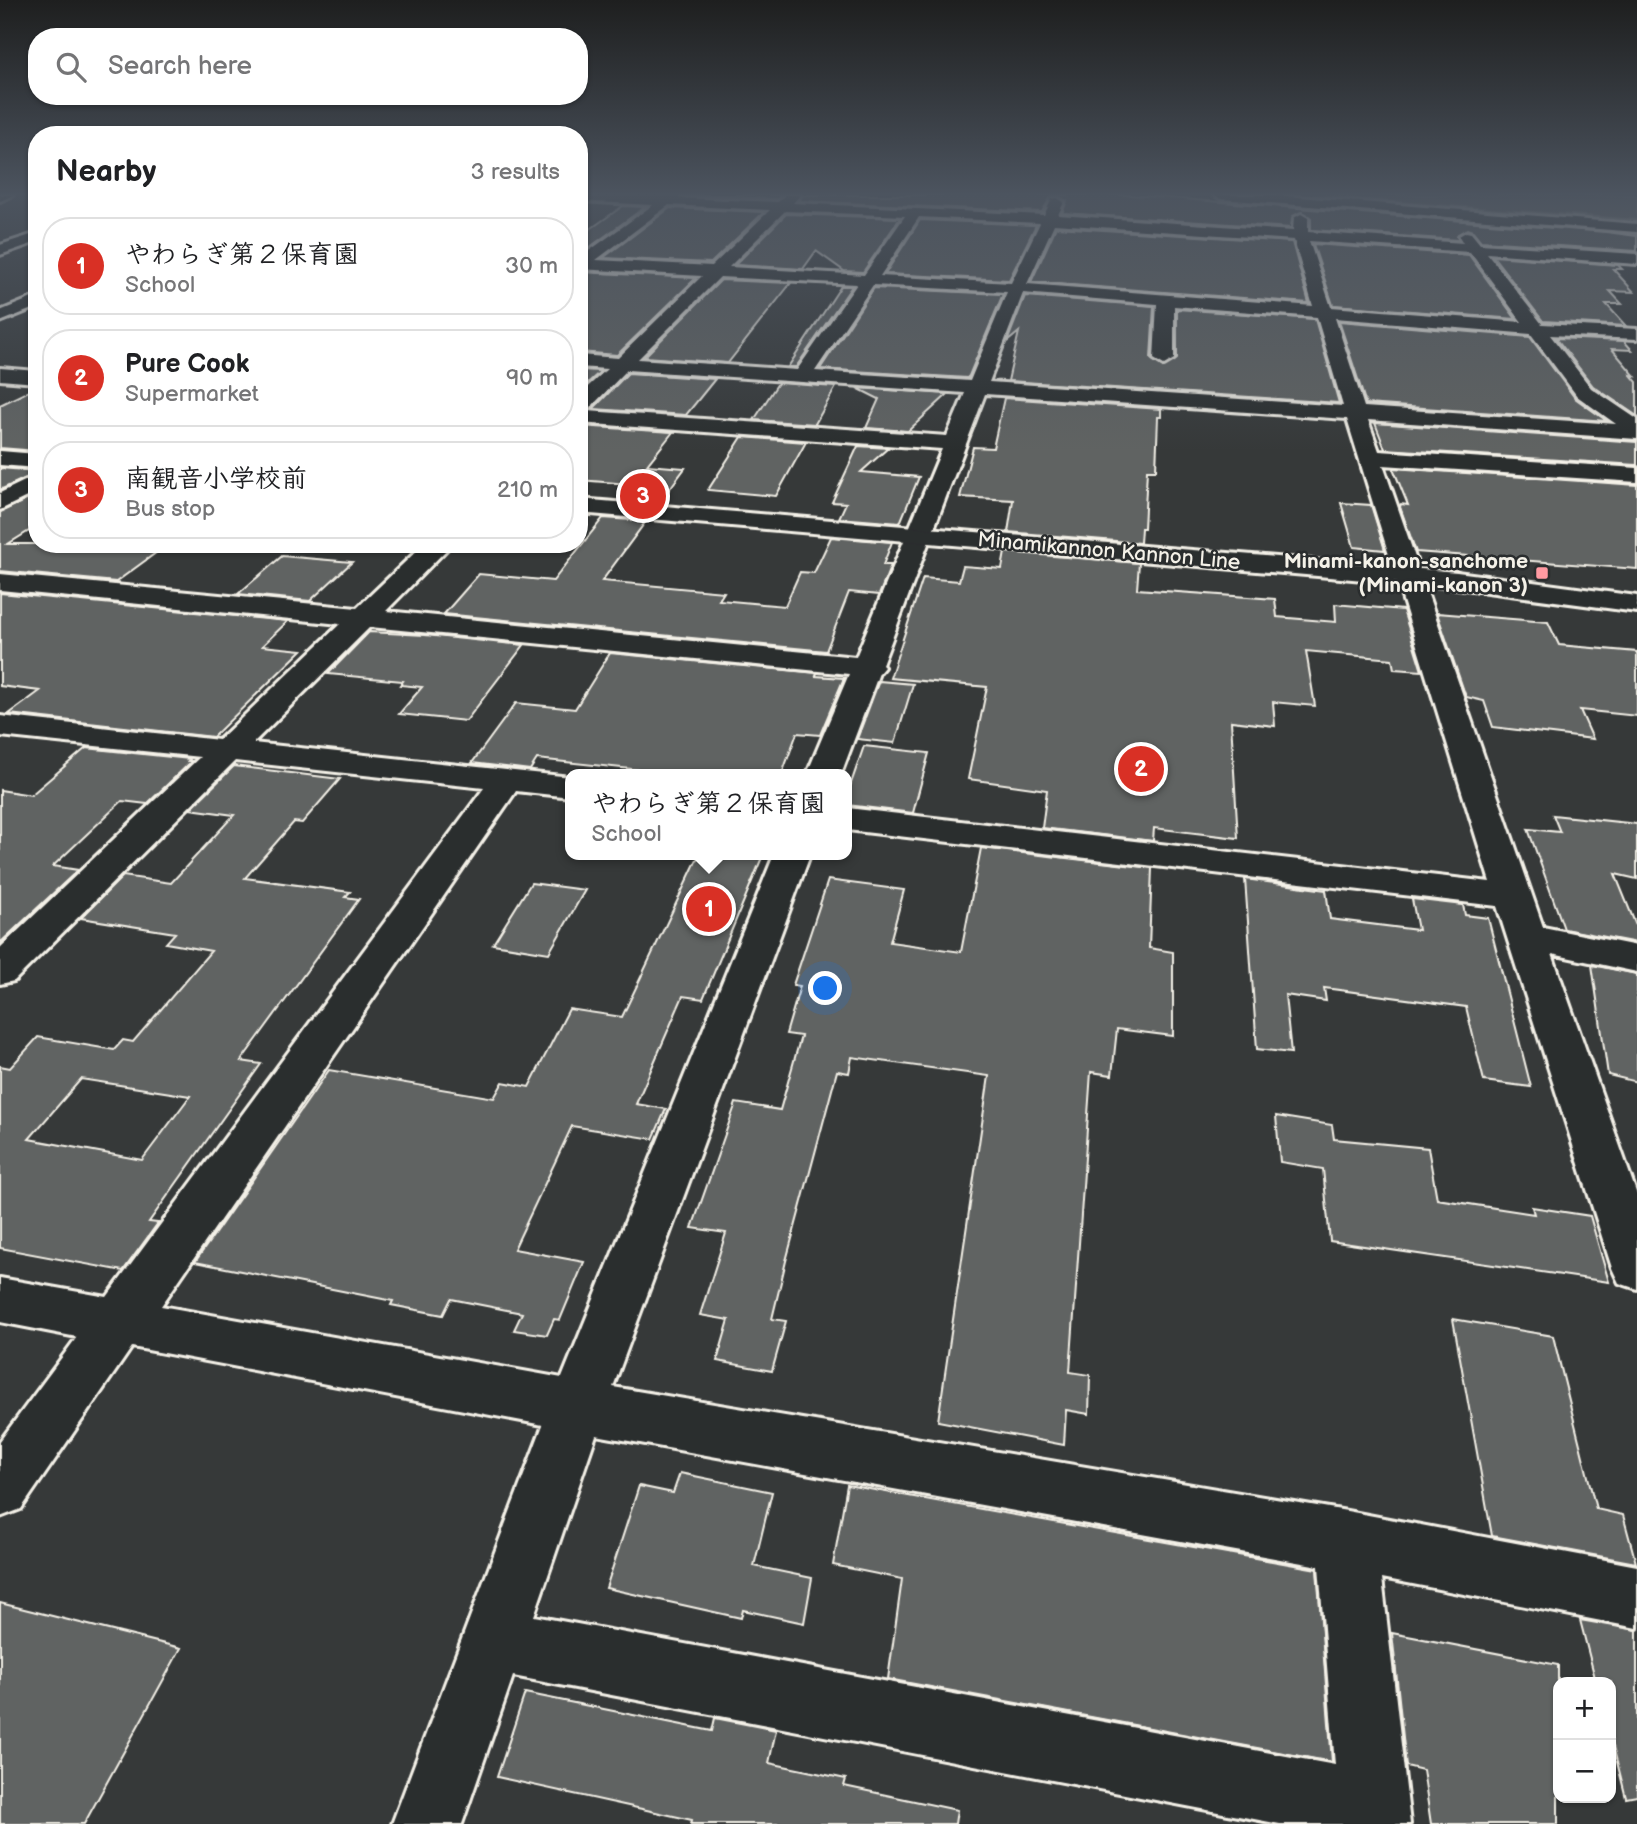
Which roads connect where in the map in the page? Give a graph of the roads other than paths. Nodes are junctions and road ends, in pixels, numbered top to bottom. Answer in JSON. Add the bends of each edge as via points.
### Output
{"nodes":[{"id":1,"x":711,"y":280,"type":"edge"},
{"id":2,"x":866,"y":280,"type":"edge"},
{"id":3,"x":886,"y":280,"type":"edge"},
{"id":4,"x":1021,"y":280,"type":"edge"},
{"id":5,"x":1315,"y":280,"type":"edge"},
{"id":6,"x":1499,"y":280,"type":"edge"},
{"id":7,"x":1017,"y":288,"type":"junction"},
{"id":8,"x":1166,"y":301,"type":"junction"},
{"id":9,"x":28,"y":305,"type":"edge"},
{"id":10,"x":1323,"y":313,"type":"junction"},
{"id":11,"x":0,"y":317,"type":"edge"},
{"id":12,"x":0,"y":323,"type":"edge"},
{"id":13,"x":24,"y":325,"type":"dead end"},
{"id":14,"x":1538,"y":330,"type":"junction"},
{"id":15,"x":1637,"y":334,"type":"edge"},
{"id":16,"x":1164,"y":359,"type":"dead end"},
{"id":17,"x":588,"y":362,"type":"edge"},
{"id":18,"x":625,"y":364,"type":"junction"},
{"id":19,"x":0,"y":374,"type":"edge"},
{"id":20,"x":28,"y":376,"type":"edge"},
{"id":21,"x":802,"y":376,"type":"junction"},
{"id":22,"x":977,"y":388,"type":"junction"},
{"id":23,"x":588,"y":399,"type":"edge"},
{"id":24,"x":1357,"y":413,"type":"junction"},
{"id":25,"x":588,"y":418,"type":"edge"},
{"id":26,"x":1637,"y":430,"type":"edge"},
{"id":27,"x":957,"y":443,"type":"junction"},
{"id":28,"x":1368,"y":457,"type":"junction"},
{"id":29,"x":0,"y":458,"type":"edge"},
{"id":30,"x":28,"y":460,"type":"edge"},
{"id":31,"x":1637,"y":475,"type":"edge"},
{"id":32,"x":28,"y":487,"type":"edge"},
{"id":33,"x":0,"y":503,"type":"edge"},
{"id":34,"x":588,"y":507,"type":"edge"},
{"id":35,"x":919,"y":536,"type":"junction"},
{"id":36,"x":430,"y":553,"type":"edge"},
{"id":37,"x":1407,"y":576,"type":"junction"},
{"id":38,"x":0,"y":582,"type":"edge"},
{"id":39,"x":1637,"y":604,"type":"edge"},
{"id":40,"x":366,"y":617,"type":"junction"},
{"id":41,"x":869,"y":667,"type":"junction"},
{"id":42,"x":0,"y":726,"type":"edge"},
{"id":43,"x":225,"y":752,"type":"junction"},
{"id":44,"x":826,"y":769,"type":"edge"},
{"id":45,"x":507,"y":780,"type":"junction"},
{"id":46,"x":565,"y":786,"type":"edge"},
{"id":47,"x":852,"y":820,"type":"edge"},
{"id":48,"x":790,"y":860,"type":"edge"},
{"id":49,"x":1511,"y":896,"type":"junction"},
{"id":50,"x":1526,"y":936,"type":"junction"},
{"id":51,"x":1637,"y":958,"type":"edge"},
{"id":52,"x":0,"y":971,"type":"edge"},
{"id":53,"x":1637,"y":1268,"type":"edge"},
{"id":54,"x":0,"y":1300,"type":"edge"},
{"id":55,"x":123,"y":1321,"type":"junction"},
{"id":56,"x":578,"y":1406,"type":"junction"},
{"id":57,"x":0,"y":1489,"type":"edge"},
{"id":58,"x":1348,"y":1541,"type":"junction"},
{"id":59,"x":1637,"y":1597,"type":"edge"},
{"id":60,"x":493,"y":1640,"type":"junction"},
{"id":61,"x":1374,"y":1816,"type":"edge"},
{"id":62,"x":427,"y":1824,"type":"edge"}],
"edges":[{"from":1,"to":18,"type":"street"},
{"from":2,"to":21,"type":"street"},
{"from":3,"to":7,"type":"street"},
{"from":4,"to":7,"type":"street"},
{"from":5,"to":10,"type":"street"},
{"from":6,"to":14,"type":"street"},
{"from":7,"to":8,"type":"street"},
{"from":7,"to":22,"type":"street"},
{"from":8,"to":10,"type":"street"},
{"from":8,"to":16,"type":"street"},
{"from":9,"to":11,"type":"street"},
{"from":10,"to":14,"type":"street"},
{"from":10,"to":24,"type":"street"},
{"from":12,"to":13,"type":"street"},
{"from":14,"to":15,"type":"street"},
{"from":14,"to":26,"type":"street","via":[[1584,392]]},
{"from":17,"to":18,"type":"street"},
{"from":18,"to":21,"type":"street"},
{"from":18,"to":23,"type":"street"},
{"from":19,"to":20,"type":"street"},
{"from":21,"to":22,"type":"street"},
{"from":22,"to":24,"type":"street"},
{"from":22,"to":27,"type":"street"},
{"from":24,"to":26,"type":"street"},
{"from":24,"to":28,"type":"street"},
{"from":25,"to":27,"type":"street"},
{"from":27,"to":35,"type":"street"},
{"from":28,"to":31,"type":"street"},
{"from":28,"to":37,"type":"street"},
{"from":29,"to":30,"type":"street"},
{"from":32,"to":33,"type":"street"},
{"from":34,"to":35,"type":"street","name":"Minamikannon Kannon Line"},
{"from":35,"to":37,"type":"street","name":"Minamikannon Kannon Line"},
{"from":35,"to":41,"type":"street"},
{"from":36,"to":40,"type":"street"},
{"from":37,"to":39,"type":"street","name":"Minamikannon Kannon Line"},
{"from":37,"to":49,"type":"street"},
{"from":38,"to":40,"type":"street"},
{"from":40,"to":41,"type":"street"},
{"from":40,"to":43,"type":"street"},
{"from":41,"to":44,"type":"street"},
{"from":42,"to":43,"type":"street"},
{"from":43,"to":45,"type":"street"},
{"from":43,"to":52,"type":"street"},
{"from":45,"to":46,"type":"street"},
{"from":45,"to":55,"type":"street"},
{"from":47,"to":49,"type":"street"},
{"from":48,"to":56,"type":"street"},
{"from":49,"to":50,"type":"street"},
{"from":50,"to":51,"type":"street"},
{"from":50,"to":53,"type":"street"},
{"from":54,"to":55,"type":"street"},
{"from":55,"to":56,"type":"street"},
{"from":55,"to":57,"type":"street"},
{"from":56,"to":58,"type":"street"},
{"from":56,"to":60,"type":"street"},
{"from":58,"to":59,"type":"street"},
{"from":58,"to":61,"type":"street"},
{"from":60,"to":61,"type":"street"},
{"from":60,"to":62,"type":"street"}]}
